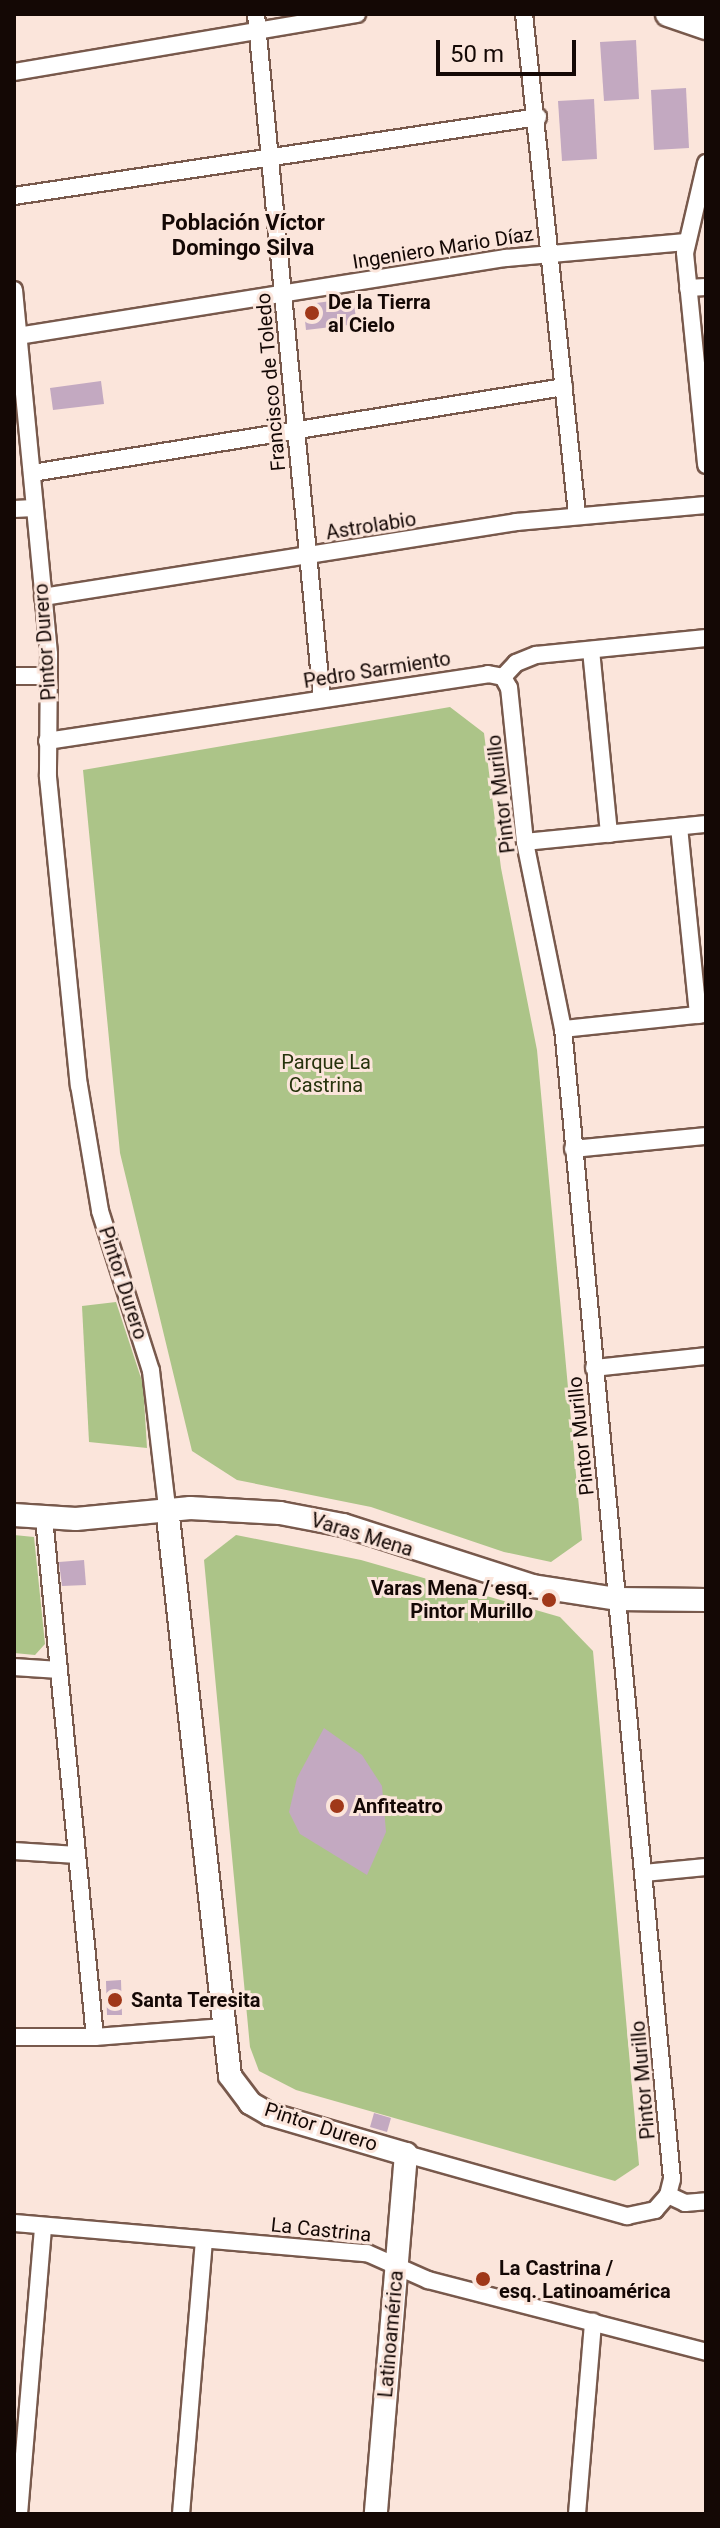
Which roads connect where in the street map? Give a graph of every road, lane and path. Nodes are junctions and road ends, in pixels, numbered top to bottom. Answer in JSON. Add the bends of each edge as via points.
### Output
{"nodes":[{"id":1,"x":357,"y":14,"type":"edge"},
{"id":2,"x":524,"y":14,"type":"edge"},
{"id":3,"x":668,"y":14,"type":"edge"},
{"id":4,"x":257,"y":22,"type":"edge"},
{"id":5,"x":706,"y":27,"type":"edge"},
{"id":6,"x":14,"y":72,"type":"edge"},
{"id":7,"x":538,"y":117,"type":"junction"},
{"id":8,"x":270,"y":158,"type":"junction"},
{"id":9,"x":706,"y":163,"type":"edge"},
{"id":10,"x":14,"y":196,"type":"edge"},
{"id":11,"x":686,"y":242,"type":"junction"},
{"id":12,"x":550,"y":252,"type":"junction"},
{"id":13,"x":706,"y":287,"type":"edge"},
{"id":14,"x":688,"y":288,"type":"junction"},
{"id":15,"x":14,"y":290,"type":"edge"},
{"id":16,"x":283,"y":293,"type":"junction"},
{"id":17,"x":18,"y":336,"type":"junction"},
{"id":18,"x":564,"y":387,"type":"junction"},
{"id":19,"x":296,"y":431,"type":"junction"},
{"id":20,"x":706,"y":465,"type":"edge"},
{"id":21,"x":32,"y":473,"type":"junction"},
{"id":22,"x":706,"y":505,"type":"edge"},
{"id":23,"x":34,"y":508,"type":"junction"},
{"id":24,"x":14,"y":509,"type":"edge"},
{"id":25,"x":577,"y":514,"type":"junction"},
{"id":26,"x":308,"y":556,"type":"junction"},
{"id":27,"x":43,"y":597,"type":"junction"},
{"id":28,"x":706,"y":638,"type":"edge"},
{"id":29,"x":591,"y":650,"type":"junction"},
{"id":30,"x":14,"y":676,"type":"edge"},
{"id":31,"x":49,"y":676,"type":"junction"},
{"id":32,"x":503,"y":677,"type":"junction"},
{"id":33,"x":322,"y":699,"type":"junction"},
{"id":34,"x":47,"y":741,"type":"junction"},
{"id":35,"x":706,"y":824,"type":"edge"},
{"id":36,"x":679,"y":827,"type":"junction"},
{"id":37,"x":609,"y":834,"type":"junction"},
{"id":38,"x":525,"y":842,"type":"junction"},
{"id":39,"x":702,"y":1014,"type":"edge"},
{"id":40,"x":563,"y":1029,"type":"junction"},
{"id":41,"x":706,"y":1136,"type":"edge"},
{"id":42,"x":573,"y":1149,"type":"junction"},
{"id":43,"x":706,"y":1356,"type":"edge"},
{"id":44,"x":594,"y":1368,"type":"junction"},
{"id":45,"x":167,"y":1508,"type":"junction"},
{"id":46,"x":14,"y":1515,"type":"edge"},
{"id":47,"x":44,"y":1518,"type":"junction"},
{"id":48,"x":617,"y":1599,"type":"junction"},
{"id":49,"x":706,"y":1600,"type":"edge"},
{"id":50,"x":14,"y":1667,"type":"edge"},
{"id":51,"x":59,"y":1670,"type":"junction"},
{"id":52,"x":14,"y":1851,"type":"edge"},
{"id":53,"x":77,"y":1855,"type":"junction"},
{"id":54,"x":706,"y":1867,"type":"edge"},
{"id":55,"x":644,"y":1873,"type":"junction"},
{"id":56,"x":221,"y":2027,"type":"junction"},
{"id":57,"x":14,"y":2037,"type":"edge"},
{"id":58,"x":95,"y":2037,"type":"junction"},
{"id":59,"x":406,"y":2154,"type":"junction"},
{"id":60,"x":668,"y":2195,"type":"junction"},
{"id":61,"x":706,"y":2201,"type":"edge"},
{"id":62,"x":14,"y":2223,"type":"edge"},
{"id":63,"x":43,"y":2226,"type":"junction"},
{"id":64,"x":204,"y":2240,"type":"junction"},
{"id":65,"x":397,"y":2265,"type":"junction"},
{"id":66,"x":593,"y":2322,"type":"junction"},
{"id":67,"x":706,"y":2352,"type":"edge"},
{"id":68,"x":19,"y":2514,"type":"edge"},
{"id":69,"x":181,"y":2514,"type":"edge"},
{"id":70,"x":376,"y":2514,"type":"edge"},
{"id":71,"x":577,"y":2514,"type":"edge"}],
"edges":[{"from":1,"to":4,"type":"street"},
{"from":2,"to":7,"type":"street"},
{"from":3,"to":5,"type":"main road"},
{"from":4,"to":6,"type":"street"},
{"from":4,"to":8,"type":"street","name":"Francisco de Toledo"},
{"from":7,"to":8,"type":"street"},
{"from":7,"to":12,"type":"street"},
{"from":8,"to":10,"type":"street"},
{"from":8,"to":16,"type":"street","name":"Francisco de Toledo"},
{"from":9,"to":11,"type":"street"},
{"from":11,"to":12,"type":"street","name":"Ingeniero Mario Díaz"},
{"from":11,"to":14,"type":"street"},
{"from":12,"to":16,"type":"street","name":"Ingeniero Mario Díaz"},
{"from":12,"to":18,"type":"street"},
{"from":13,"to":14,"type":"street"},
{"from":14,"to":20,"type":"street"},
{"from":15,"to":17,"type":"street","name":"Pintor Durero"},
{"from":16,"to":17,"type":"street","name":"Ingeniero Mario Díaz"},
{"from":16,"to":19,"type":"street","name":"Francisco de Toledo"},
{"from":17,"to":21,"type":"street","name":"Pintor Durero"},
{"from":18,"to":19,"type":"street"},
{"from":18,"to":25,"type":"street"},
{"from":19,"to":21,"type":"street"},
{"from":19,"to":26,"type":"street","name":"Francisco de Toledo"},
{"from":21,"to":23,"type":"street","name":"Pintor Durero"},
{"from":22,"to":25,"type":"street","name":"Astrolabio"},
{"from":23,"to":24,"type":"street"},
{"from":23,"to":27,"type":"street","name":"Pintor Durero"},
{"from":25,"to":26,"type":"street","name":"Astrolabio"},
{"from":26,"to":27,"type":"street","name":"Astrolabio"},
{"from":26,"to":33,"type":"street","name":"Francisco de Toledo"},
{"from":27,"to":31,"type":"street","name":"Pintor Durero"},
{"from":28,"to":29,"type":"street"},
{"from":29,"to":32,"type":"street","via":[[527,657]]},
{"from":29,"to":37,"type":"street"},
{"from":30,"to":31,"type":"street"},
{"from":31,"to":34,"type":"street","name":"Pintor Durero"},
{"from":32,"to":33,"type":"street","name":"Pedro Sarmiento","via":[[488,674]]},
{"from":32,"to":38,"type":"street","name":"Pintor Murillo","via":[[509,688]]},
{"from":33,"to":34,"type":"street","name":"Pedro Sarmiento"},
{"from":34,"to":45,"type":"street","name":"Pintor Durero","via":[[89,1162],[151,1371]]},
{"from":35,"to":36,"type":"street"},
{"from":36,"to":37,"type":"street"},
{"from":36,"to":39,"type":"street"},
{"from":37,"to":38,"type":"street"},
{"from":38,"to":40,"type":"street","name":"Pintor Murillo"},
{"from":39,"to":40,"type":"street"},
{"from":40,"to":42,"type":"street","name":"Pintor Murillo"},
{"from":41,"to":42,"type":"street"},
{"from":42,"to":44,"type":"street","name":"Pintor Murillo"},
{"from":43,"to":44,"type":"street"},
{"from":44,"to":48,"type":"street","name":"Pintor Murillo"},
{"from":45,"to":47,"type":"street","name":"Varas Mena"},
{"from":45,"to":48,"type":"street","name":"Varas Mena","via":[[319,1519],[499,1578]]},
{"from":45,"to":56,"type":"street","name":"Pintor Durero"},
{"from":46,"to":47,"type":"street","name":"Varas Mena"},
{"from":47,"to":51,"type":"street"},
{"from":48,"to":49,"type":"street","name":"Varas Mena"},
{"from":48,"to":55,"type":"street","name":"Pintor Murillo"},
{"from":50,"to":51,"type":"street"},
{"from":51,"to":53,"type":"street"},
{"from":52,"to":53,"type":"street"},
{"from":53,"to":58,"type":"street"},
{"from":54,"to":55,"type":"street"},
{"from":55,"to":60,"type":"street","name":"Pintor Murillo","via":[[672,2172]]},
{"from":56,"to":58,"type":"street"},
{"from":56,"to":59,"type":"street","name":"Pintor Durero","via":[[230,2076],[259,2109]]},
{"from":57,"to":58,"type":"street"},
{"from":59,"to":60,"type":"street","via":[[627,2216],[655,2210]]},
{"from":59,"to":65,"type":"street","name":"Latinoamérica"},
{"from":60,"to":61,"type":"street","via":[[685,2203]]},
{"from":62,"to":63,"type":"street","name":"La Castrina"},
{"from":63,"to":64,"type":"street","name":"La Castrina"},
{"from":63,"to":68,"type":"street"},
{"from":64,"to":65,"type":"street","name":"La Castrina","via":[[367,2253]]},
{"from":64,"to":69,"type":"street"},
{"from":65,"to":66,"type":"street","name":"La Castrina","via":[[428,2280]]},
{"from":65,"to":70,"type":"street","name":"Latinoamérica"},
{"from":66,"to":67,"type":"street","name":"La Castrina"},
{"from":66,"to":71,"type":"street"}]}
